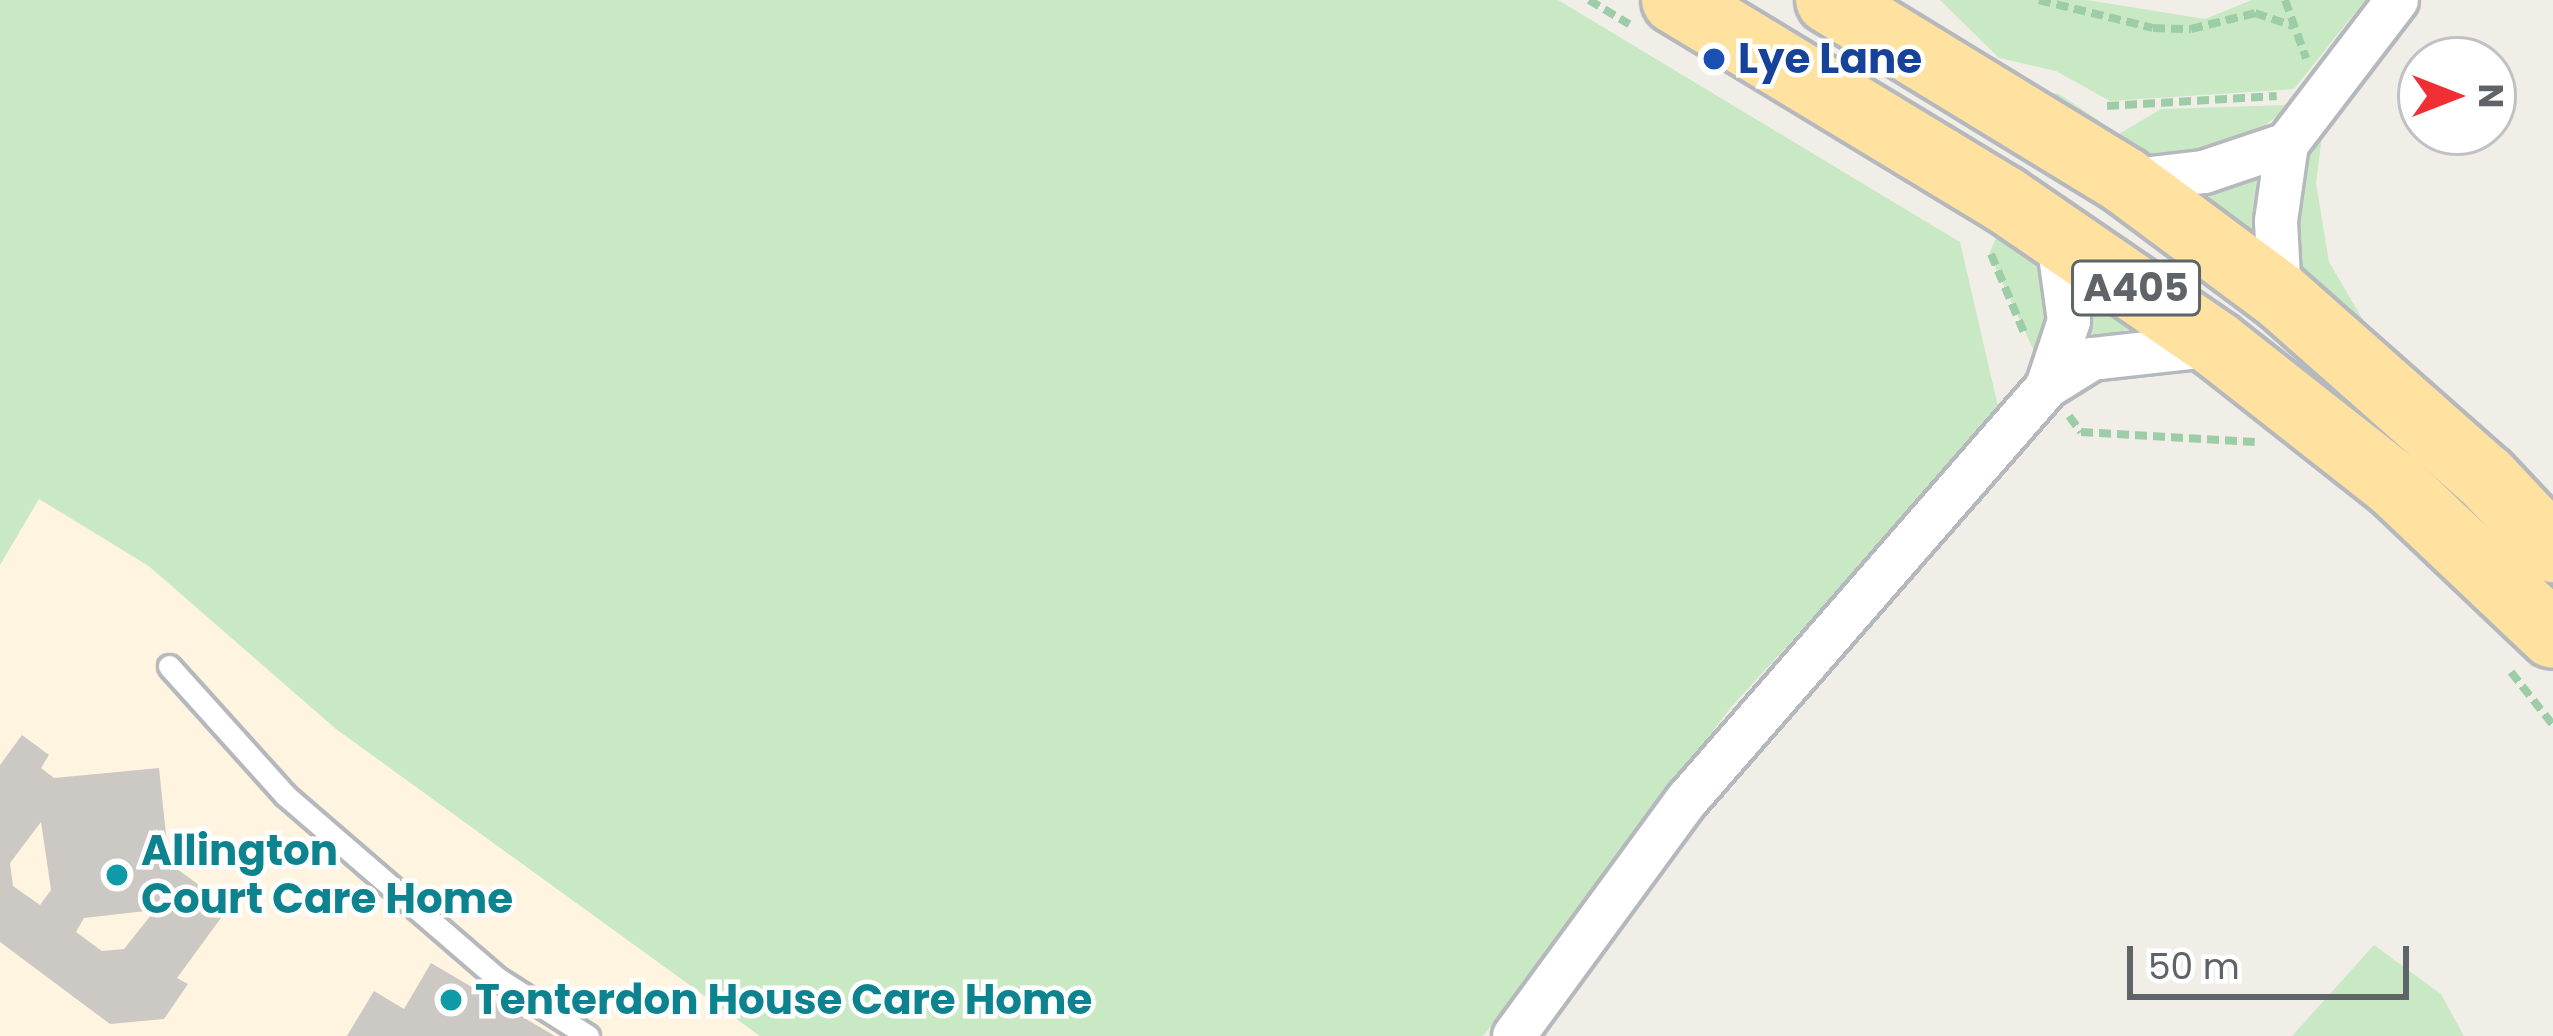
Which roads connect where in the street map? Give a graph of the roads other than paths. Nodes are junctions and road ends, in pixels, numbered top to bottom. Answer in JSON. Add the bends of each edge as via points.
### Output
{"nodes":[{"id":1,"x":1829,"y":0,"type":"edge"},
{"id":2,"x":2397,"y":0,"type":"edge"},
{"id":3,"x":1647,"y":9,"type":"edge"},
{"id":4,"x":2288,"y":144,"type":"junction"},
{"id":5,"x":2125,"y":181,"type":"junction"},
{"id":6,"x":2057,"y":233,"type":"junction"},
{"id":7,"x":2280,"y":296,"type":"junction"},
{"id":8,"x":2218,"y":345,"type":"junction"},
{"id":9,"x":2047,"y":387,"type":"junction"},
{"id":10,"x":2553,"y":549,"type":"edge"},
{"id":11,"x":2523,"y":645,"type":"edge"},
{"id":12,"x":169,"y":666,"type":"dead end"},
{"id":13,"x":588,"y":1036,"type":"edge"},
{"id":14,"x":1514,"y":1036,"type":"edge"}],
"edges":[{"from":1,"to":5,"type":"highway","number":"A405"},
{"from":2,"to":4,"type":"street"},
{"from":3,"to":6,"type":"highway","number":"A405"},
{"from":4,"to":5,"type":"street","via":[[2204,172]]},
{"from":4,"to":7,"type":"street","via":[[2276,221]]},
{"from":5,"to":7,"type":"highway","number":"A405"},
{"from":6,"to":8,"type":"highway","number":"A405"},
{"from":6,"to":9,"type":"street","via":[[2069,321]]},
{"from":7,"to":10,"type":"highway","number":"A405","via":[[2486,478]]},
{"from":8,"to":9,"type":"street","via":[[2092,358]]},
{"from":8,"to":11,"type":"highway","number":"A405","via":[[2396,486]]},
{"from":9,"to":14,"type":"street","via":[[1687,800]]},
{"from":12,"to":13,"type":"lane","via":[[285,795],[496,978]]}]}
